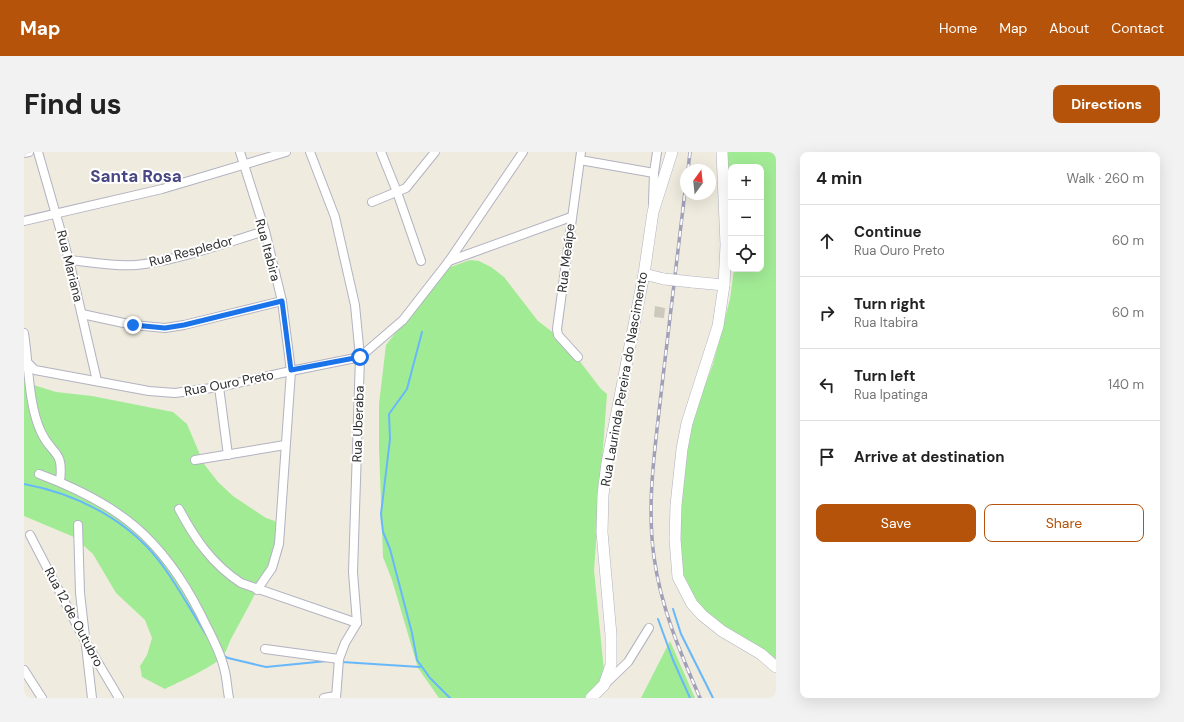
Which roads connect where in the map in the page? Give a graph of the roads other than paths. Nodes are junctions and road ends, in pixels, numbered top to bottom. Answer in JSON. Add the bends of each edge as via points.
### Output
{"nodes":[{"id":1,"x":29,"y":152,"type":"edge"},
{"id":2,"x":38,"y":152,"type":"edge"},
{"id":3,"x":240,"y":152,"type":"edge"},
{"id":4,"x":286,"y":152,"type":"edge"},
{"id":5,"x":310,"y":152,"type":"edge"},
{"id":6,"x":381,"y":152,"type":"edge"},
{"id":7,"x":435,"y":152,"type":"edge"},
{"id":8,"x":523,"y":152,"type":"edge"},
{"id":9,"x":657,"y":152,"type":"edge"},
{"id":10,"x":672,"y":152,"type":"edge"},
{"id":11,"x":722,"y":152,"type":"edge"},
{"id":12,"x":24,"y":153,"type":"edge"},
{"id":13,"x":580,"y":156,"type":"edge"},
{"id":14,"x":243,"y":164,"type":"junction"},
{"id":15,"x":654,"y":173,"type":"junction"},
{"id":16,"x":397,"y":192,"type":"junction"},
{"id":17,"x":372,"y":202,"type":"dead end"},
{"id":18,"x":653,"y":212,"type":"junction"},
{"id":19,"x":56,"y":214,"type":"junction"},
{"id":20,"x":571,"y":217,"type":"junction"},
{"id":21,"x":24,"y":221,"type":"edge"},
{"id":22,"x":264,"y":231,"type":"junction"},
{"id":23,"x":69,"y":260,"type":"junction"},
{"id":24,"x":449,"y":260,"type":"junction"},
{"id":25,"x":421,"y":261,"type":"dead end"},
{"id":26,"x":644,"y":274,"type":"junction"},
{"id":27,"x":724,"y":285,"type":"junction"},
{"id":28,"x":282,"y":301,"type":"junction"},
{"id":29,"x":82,"y":314,"type":"junction"},
{"id":30,"x":24,"y":333,"type":"edge"},
{"id":31,"x":360,"y":357,"type":"junction"},
{"id":32,"x":578,"y":357,"type":"dead end"},
{"id":33,"x":29,"y":364,"type":"junction"},
{"id":34,"x":291,"y":370,"type":"junction"},
{"id":35,"x":97,"y":381,"type":"junction"},
{"id":36,"x":219,"y":387,"type":"junction"},
{"id":37,"x":285,"y":444,"type":"junction"},
{"id":38,"x":228,"y":455,"type":"junction"},
{"id":39,"x":195,"y":460,"type":"dead end"},
{"id":40,"x":39,"y":474,"type":"dead end"},
{"id":41,"x":60,"y":481,"type":"junction"},
{"id":42,"x":179,"y":509,"type":"dead end"},
{"id":43,"x":78,"y":525,"type":"dead end"},
{"id":44,"x":30,"y":535,"type":"dead end"},
{"id":45,"x":257,"y":590,"type":"junction"},
{"id":46,"x":357,"y":623,"type":"junction"},
{"id":47,"x":649,"y":628,"type":"dead end"},
{"id":48,"x":84,"y":639,"type":"junction"},
{"id":49,"x":265,"y":650,"type":"dead end"},
{"id":50,"x":339,"y":659,"type":"junction"},
{"id":51,"x":776,"y":667,"type":"edge"},
{"id":52,"x":24,"y":670,"type":"edge"},
{"id":53,"x":604,"y":685,"type":"junction"},
{"id":54,"x":336,"y":697,"type":"edge"},
{"id":55,"x":42,"y":698,"type":"edge"},
{"id":56,"x":92,"y":698,"type":"edge"},
{"id":57,"x":119,"y":698,"type":"edge"},
{"id":58,"x":229,"y":698,"type":"edge"},
{"id":59,"x":324,"y":698,"type":"edge"},
{"id":60,"x":591,"y":698,"type":"edge"}],
"edges":[{"from":1,"to":12,"type":"street"},
{"from":2,"to":19,"type":"street","name":"Rua Mariana"},
{"from":3,"to":14,"type":"street","name":"Rua Itabira"},
{"from":4,"to":14,"type":"street"},
{"from":5,"to":31,"type":"street","name":"Rua Uberaba","via":[[335,217],[355,304]]},
{"from":6,"to":16,"type":"street"},
{"from":7,"to":16,"type":"street","via":[[410,184]]},
{"from":8,"to":24,"type":"street"},
{"from":9,"to":15,"type":"street"},
{"from":10,"to":18,"type":"street","name":"Rua Laurinda Pereira do Nascimento"},
{"from":11,"to":27,"type":"street","via":[[726,245]]},
{"from":13,"to":15,"type":"street"},
{"from":13,"to":20,"type":"street","name":"Rua Meaípe"},
{"from":14,"to":19,"type":"street","via":[[162,189]]},
{"from":14,"to":22,"type":"street","name":"Rua Itabira"},
{"from":15,"to":18,"type":"street"},
{"from":16,"to":17,"type":"street"},
{"from":16,"to":25,"type":"street"},
{"from":18,"to":26,"type":"street","name":"Rua Laurinda Pereira do Nascimento"},
{"from":19,"to":21,"type":"street"},
{"from":19,"to":23,"type":"street","name":"Rua Mariana"},
{"from":20,"to":24,"type":"street"},
{"from":20,"to":32,"type":"street","name":"Rua Meaípe","via":[[557,333]]},
{"from":22,"to":23,"type":"street","name":"Rua Respledor","via":[[163,261],[120,265]]},
{"from":22,"to":28,"type":"street","name":"Rua Itabira"},
{"from":23,"to":29,"type":"street","name":"Rua Mariana"},
{"from":24,"to":31,"type":"street","via":[[403,320]]},
{"from":26,"to":27,"type":"street","bridge":true,"via":[[664,279]]},
{"from":26,"to":53,"type":"street","name":"Rua Laurinda Pereira do Nascimento","via":[[621,386],[603,495],[602,532],[611,634],[611,665]]},
{"from":27,"to":51,"type":"street","via":[[718,326],[687,423],[682,449],[676,505],[678,577],[692,604],[702,615],[722,631],[761,654]]},
{"from":28,"to":29,"type":"street","via":[[165,328],[133,325]]},
{"from":28,"to":34,"type":"street","name":"Rua Itabira"},
{"from":29,"to":35,"type":"street","name":"Rua Mariana"},
{"from":30,"to":33,"type":"street"},
{"from":31,"to":34,"type":"street","name":"Rua Ouro Preto"},
{"from":31,"to":46,"type":"street","name":"Rua Uberaba","via":[[353,572]]},
{"from":33,"to":35,"type":"street","name":"Rua Ouro Preto","via":[[35,370]]},
{"from":33,"to":41,"type":"street","via":[[34,414],[42,434],[62,464]]},
{"from":34,"to":36,"type":"street","name":"Rua Ouro Preto"},
{"from":34,"to":37,"type":"street","name":"Rua Itabira"},
{"from":35,"to":36,"type":"street","name":"Rua Ouro Preto","via":[[175,393]]},
{"from":36,"to":38,"type":"street"},
{"from":37,"to":38,"type":"street"},
{"from":37,"to":45,"type":"street","name":"Rua Itabira","via":[[279,544],[272,568]]},
{"from":38,"to":39,"type":"street"},
{"from":40,"to":41,"type":"street"},
{"from":41,"to":58,"type":"street","via":[[106,504],[134,525],[168,559],[189,592],[213,640],[224,667]]},
{"from":42,"to":45,"type":"street","via":[[204,550],[216,563],[241,583]]},
{"from":43,"to":48,"type":"street"},
{"from":44,"to":48,"type":"street","name":"Rua 12 de Outubro"},
{"from":45,"to":46,"type":"street"},
{"from":46,"to":50,"type":"street"},
{"from":47,"to":53,"type":"street","via":[[628,662]]},
{"from":48,"to":56,"type":"street"},
{"from":48,"to":57,"type":"street","name":"Rua 12 de Outubro"},
{"from":49,"to":50,"type":"street"},
{"from":50,"to":54,"type":"street"},
{"from":52,"to":55,"type":"street"},
{"from":53,"to":60,"type":"street","name":"Rua Laurinda Pereira do Nascimento"},
{"from":54,"to":59,"type":"street"}]}
